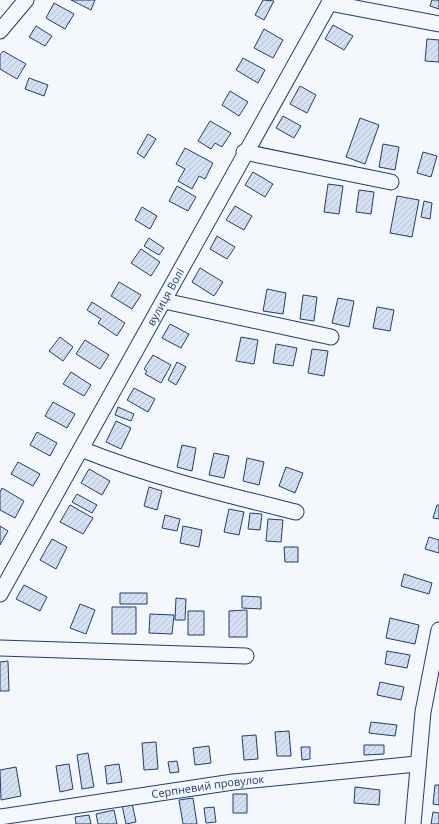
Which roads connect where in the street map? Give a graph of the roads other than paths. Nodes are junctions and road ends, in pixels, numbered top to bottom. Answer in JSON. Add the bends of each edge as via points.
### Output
{"nodes":[{"id":1,"x":26,"y":0,"type":"edge"},
{"id":2,"x":330,"y":1,"type":"edge"},
{"id":3,"x":439,"y":24,"type":"edge"},
{"id":4,"x":0,"y":31,"type":"edge"},
{"id":5,"x":244,"y":152,"type":"junction"},
{"id":6,"x":391,"y":182,"type":"dead end"},
{"id":7,"x":164,"y":301,"type":"junction"},
{"id":8,"x":331,"y":337,"type":"dead end"},
{"id":9,"x":81,"y":449,"type":"junction"},
{"id":10,"x":296,"y":512,"type":"dead end"},
{"id":11,"x":0,"y":594,"type":"edge"},
{"id":12,"x":439,"y":630,"type":"edge"},
{"id":13,"x":0,"y":648,"type":"edge"},
{"id":14,"x":246,"y":656,"type":"dead end"},
{"id":15,"x":417,"y":764,"type":"junction"},
{"id":16,"x":0,"y":817,"type":"edge"},
{"id":17,"x":412,"y":824,"type":"edge"}],
"edges":[{"from":1,"to":4,"type":"street"},
{"from":2,"to":3,"type":"street"},
{"from":2,"to":5,"type":"street","name":"вулиця Волі"},
{"from":5,"to":6,"type":"street"},
{"from":5,"to":7,"type":"street","name":"вулиця Волі"},
{"from":7,"to":8,"type":"street"},
{"from":7,"to":9,"type":"street","name":"вулиця Волі"},
{"from":9,"to":10,"type":"street","via":[[127,468]]},
{"from":9,"to":11,"type":"street","name":"вулиця Волі"},
{"from":12,"to":15,"type":"street","via":[[423,712]]},
{"from":13,"to":14,"type":"street"},
{"from":15,"to":16,"type":"street","name":"Серпневий провулок","via":[[233,782]]},
{"from":15,"to":17,"type":"street"}]}
